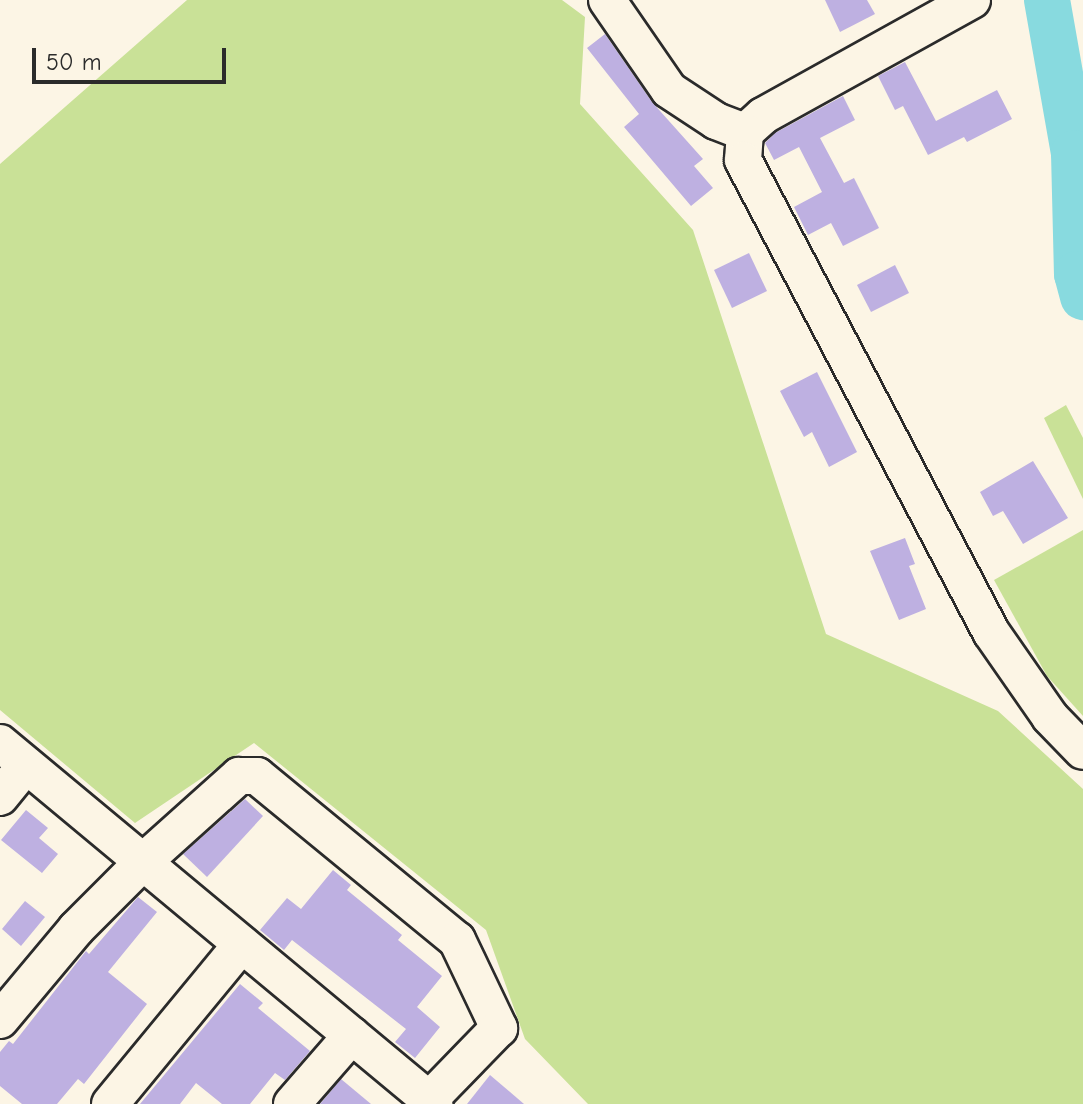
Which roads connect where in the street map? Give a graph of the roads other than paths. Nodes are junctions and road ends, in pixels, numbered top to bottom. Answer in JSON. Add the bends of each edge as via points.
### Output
{"nodes":[{"id":1,"x":607,"y":0,"type":"edge"},
{"id":2,"x":972,"y":0,"type":"edge"},
{"id":3,"x":745,"y":132,"type":"junction"},
{"id":4,"x":1083,"y":751,"type":"edge"},
{"id":5,"x":13,"y":754,"type":"edge"},
{"id":6,"x":0,"y":797,"type":"edge"},
{"id":7,"x":143,"y":862,"type":"junction"},
{"id":8,"x":242,"y":944,"type":"junction"},
{"id":9,"x":0,"y":1020,"type":"edge"},
{"id":10,"x":352,"y":1035,"type":"junction"},
{"id":11,"x":432,"y":1102,"type":"edge"},
{"id":12,"x":110,"y":1104,"type":"edge"},
{"id":13,"x":292,"y":1104,"type":"edge"}],
"edges":[{"from":1,"to":3,"type":"street","via":[[669,90],[716,121]]},
{"from":2,"to":3,"type":"street","via":[[763,116]]},
{"from":3,"to":4,"type":"street","via":[[743,160],[991,632],[1050,717]]},
{"from":5,"to":6,"type":"street"},
{"from":5,"to":7,"type":"street"},
{"from":7,"to":8,"type":"street"},
{"from":7,"to":9,"type":"street","via":[[76,929]]},
{"from":7,"to":11,"type":"street","via":[[239,776],[257,776],[457,940],[499,1028]]},
{"from":8,"to":10,"type":"street"},
{"from":8,"to":12,"type":"street"},
{"from":10,"to":11,"type":"street"},
{"from":10,"to":13,"type":"street"}]}
